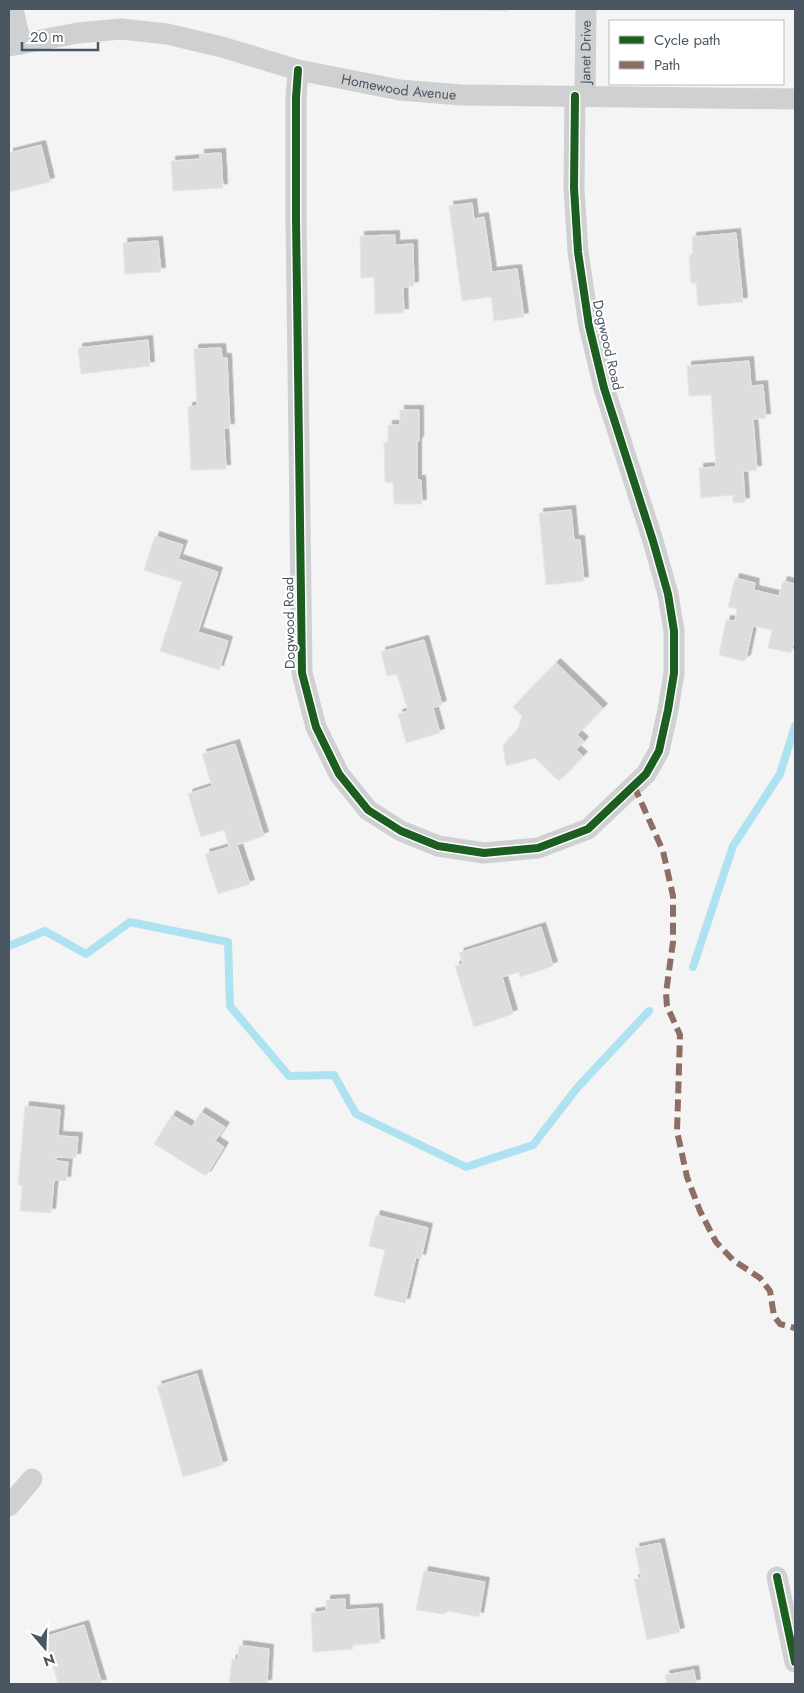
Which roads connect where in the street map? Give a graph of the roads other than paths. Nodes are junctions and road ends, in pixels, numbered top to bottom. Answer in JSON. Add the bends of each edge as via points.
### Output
{"nodes":[{"id":1,"x":13,"y":9,"type":"edge"},
{"id":2,"x":586,"y":9,"type":"edge"},
{"id":3,"x":15,"y":45,"type":"edge"},
{"id":4,"x":298,"y":70,"type":"junction"},
{"id":5,"x":580,"y":96,"type":"junction"},
{"id":6,"x":795,"y":99,"type":"edge"},
{"id":7,"x":32,"y":1479,"type":"dead end"},
{"id":8,"x":9,"y":1506,"type":"edge"},
{"id":9,"x":777,"y":1577,"type":"dead end"},
{"id":10,"x":795,"y":1662,"type":"edge"}],
"edges":[{"from":1,"to":3,"type":"street"},
{"from":2,"to":5,"type":"street","name":"Janet Drive"},
{"from":3,"to":4,"type":"street","name":"Homewood Avenue","via":[[121,29],[167,34]]},
{"from":4,"to":5,"type":"street","name":"Homewood Avenue","via":[[400,90]]},
{"from":4,"to":5,"type":"street","name":"Dogwood Road","via":[[296,218],[302,673],[316,727],[339,774],[368,810],[401,831],[438,846],[484,853],[538,848],[588,829],[612,807],[646,774],[659,751],[674,673],[674,631],[668,594],[604,388],[589,326],[575,206],[573,132]]},
{"from":5,"to":6,"type":"street","name":"Homewood Avenue"},
{"from":7,"to":8,"type":"street"},
{"from":9,"to":10,"type":"street"}]}
